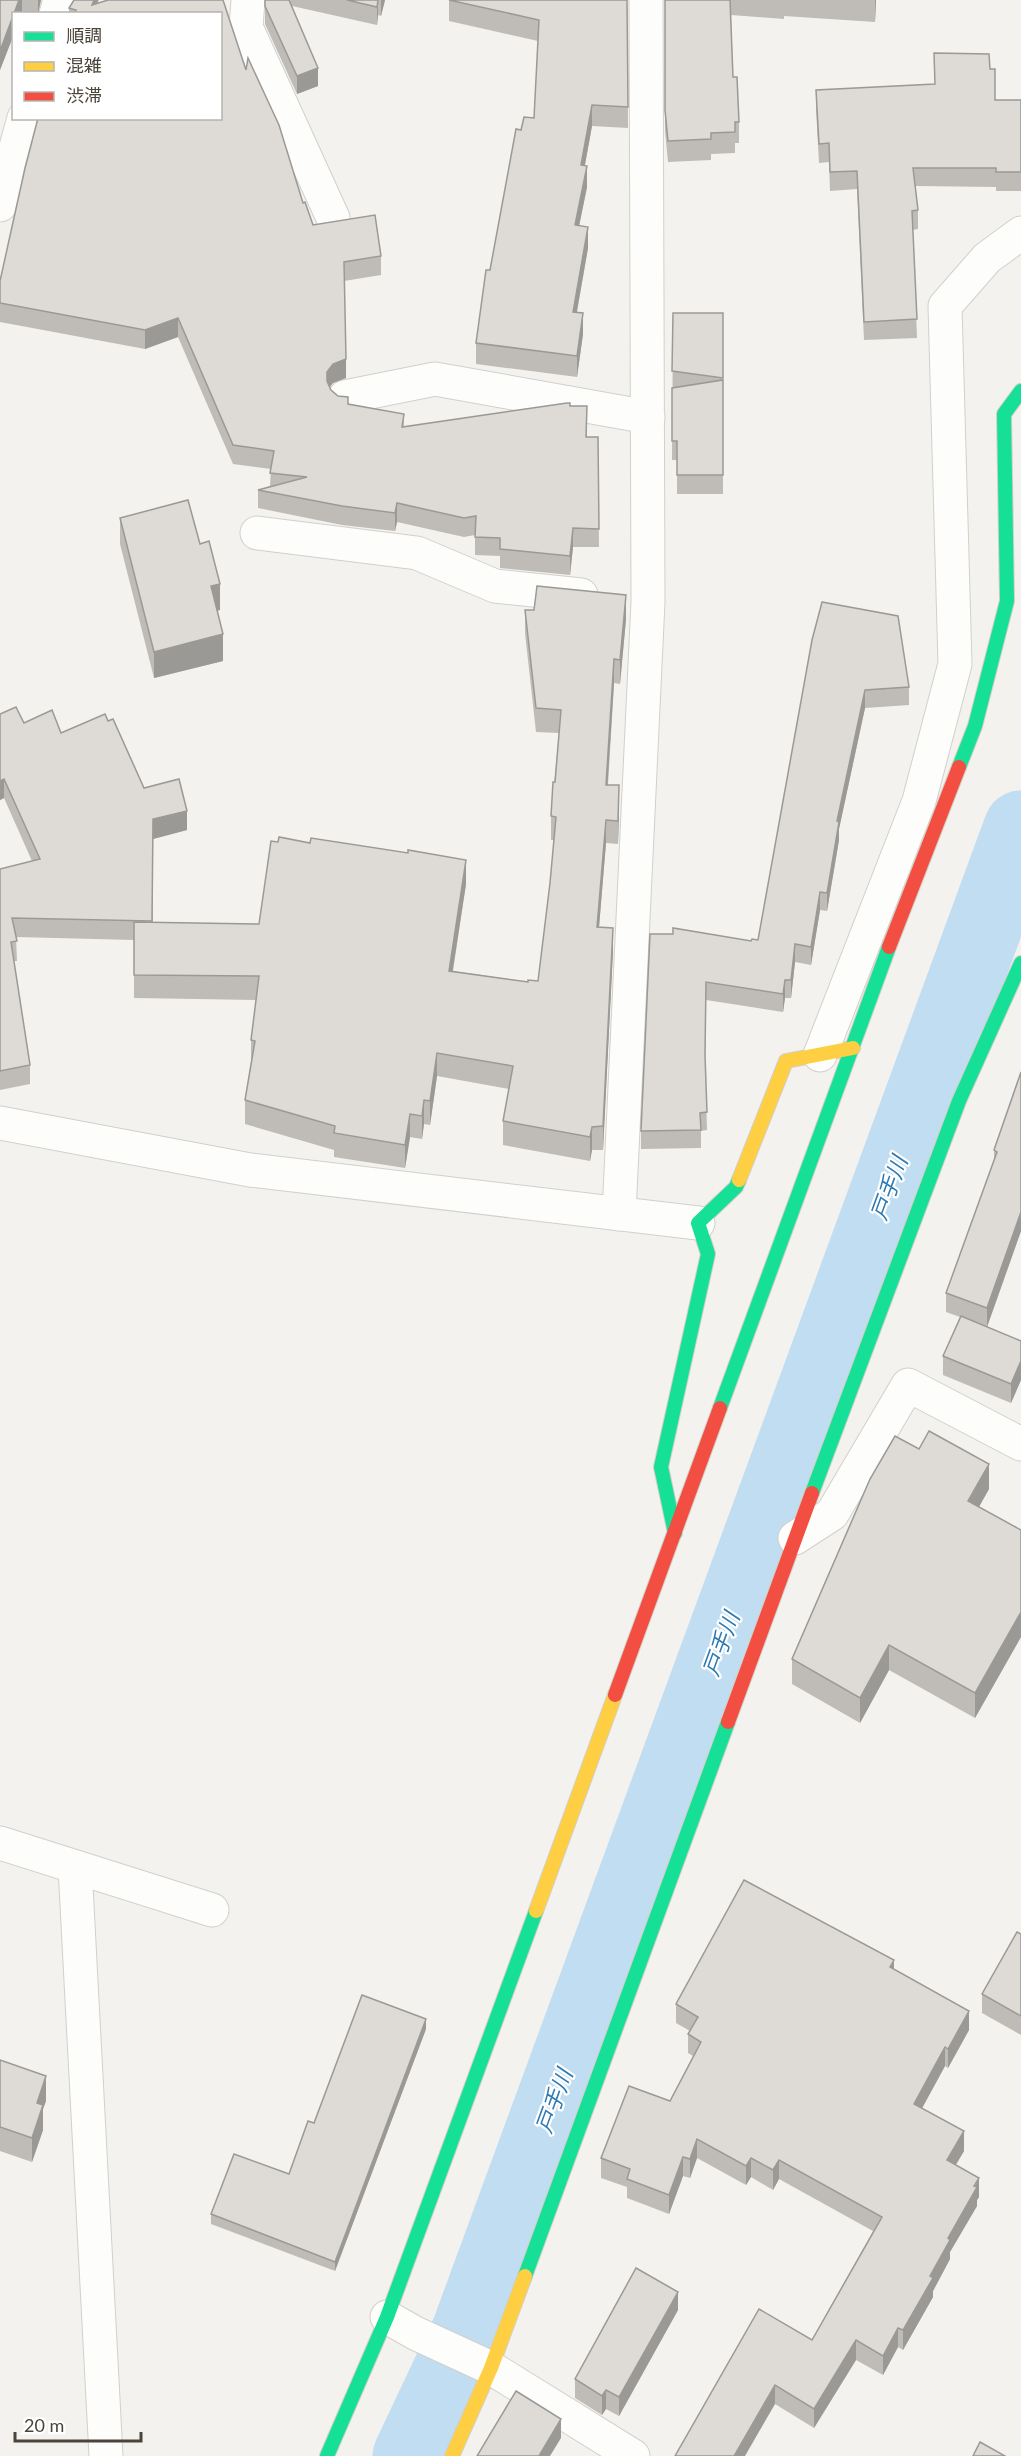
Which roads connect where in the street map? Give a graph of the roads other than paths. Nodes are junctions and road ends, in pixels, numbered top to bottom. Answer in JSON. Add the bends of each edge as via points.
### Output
{"nodes":[{"id":1,"x":248,"y":0,"type":"edge"},
{"id":2,"x":646,"y":0,"type":"edge"},
{"id":3,"x":23,"y":120,"type":"edge"},
{"id":4,"x":0,"y":205,"type":"edge"},
{"id":5,"x":333,"y":218,"type":"dead end"},
{"id":6,"x":1021,"y":233,"type":"edge"},
{"id":7,"x":1021,"y":391,"type":"edge"},
{"id":8,"x":345,"y":397,"type":"edge"},
{"id":9,"x":648,"y":417,"type":"junction"},
{"id":10,"x":257,"y":533,"type":"dead end"},
{"id":11,"x":648,"y":602,"type":"junction"},
{"id":12,"x":1021,"y":963,"type":"edge"},
{"id":13,"x":853,"y":1048,"type":"junction"},
{"id":14,"x":820,"y":1055,"type":"junction"},
{"id":15,"x":0,"y":1123,"type":"edge"},
{"id":16,"x":619,"y":1214,"type":"junction"},
{"id":17,"x":698,"y":1223,"type":"junction"},
{"id":18,"x":1021,"y":1443,"type":"edge"},
{"id":19,"x":675,"y":1533,"type":"junction"},
{"id":20,"x":795,"y":1538,"type":"junction"},
{"id":21,"x":0,"y":1843,"type":"edge"},
{"id":22,"x":75,"y":1867,"type":"junction"},
{"id":23,"x":212,"y":1910,"type":"dead end"},
{"id":24,"x":401,"y":2325,"type":"junction"},
{"id":25,"x":491,"y":2368,"type":"junction"},
{"id":26,"x":105,"y":2456,"type":"edge"},
{"id":27,"x":327,"y":2456,"type":"edge"},
{"id":28,"x":452,"y":2456,"type":"edge"},
{"id":29,"x":633,"y":2456,"type":"edge"}],
"edges":[{"from":1,"to":5,"type":"street","via":[[246,27]]},
{"from":2,"to":9,"type":"street"},
{"from":3,"to":4,"type":"street"},
{"from":6,"to":14,"type":"street","via":[[987,258],[945,306],[955,664],[919,801]]},
{"from":7,"to":13,"type":"street","via":[[1004,414],[1007,601],[975,726]]},
{"from":8,"to":9,"type":"street","via":[[435,379]]},
{"from":9,"to":11,"type":"street"},
{"from":10,"to":11,"type":"street","via":[[417,553],[495,586]]},
{"from":11,"to":16,"type":"street"},
{"from":12,"to":20,"type":"street","via":[[959,1101]]},
{"from":13,"to":14,"type":"street"},
{"from":13,"to":19,"type":"street"},
{"from":14,"to":17,"type":"street","via":[[786,1061],[736,1187]]},
{"from":15,"to":16,"type":"street","via":[[250,1170]]},
{"from":16,"to":17,"type":"street"},
{"from":17,"to":19,"type":"street","via":[[708,1254],[661,1467]]},
{"from":18,"to":20,"type":"street","via":[[908,1385],[832,1514]]},
{"from":19,"to":24,"type":"street"},
{"from":20,"to":25,"type":"street"},
{"from":21,"to":22,"type":"street"},
{"from":22,"to":23,"type":"street"},
{"from":22,"to":26,"type":"street"},
{"from":24,"to":25,"type":"street"},
{"from":24,"to":27,"type":"street"},
{"from":25,"to":28,"type":"street"},
{"from":25,"to":29,"type":"street"}]}
